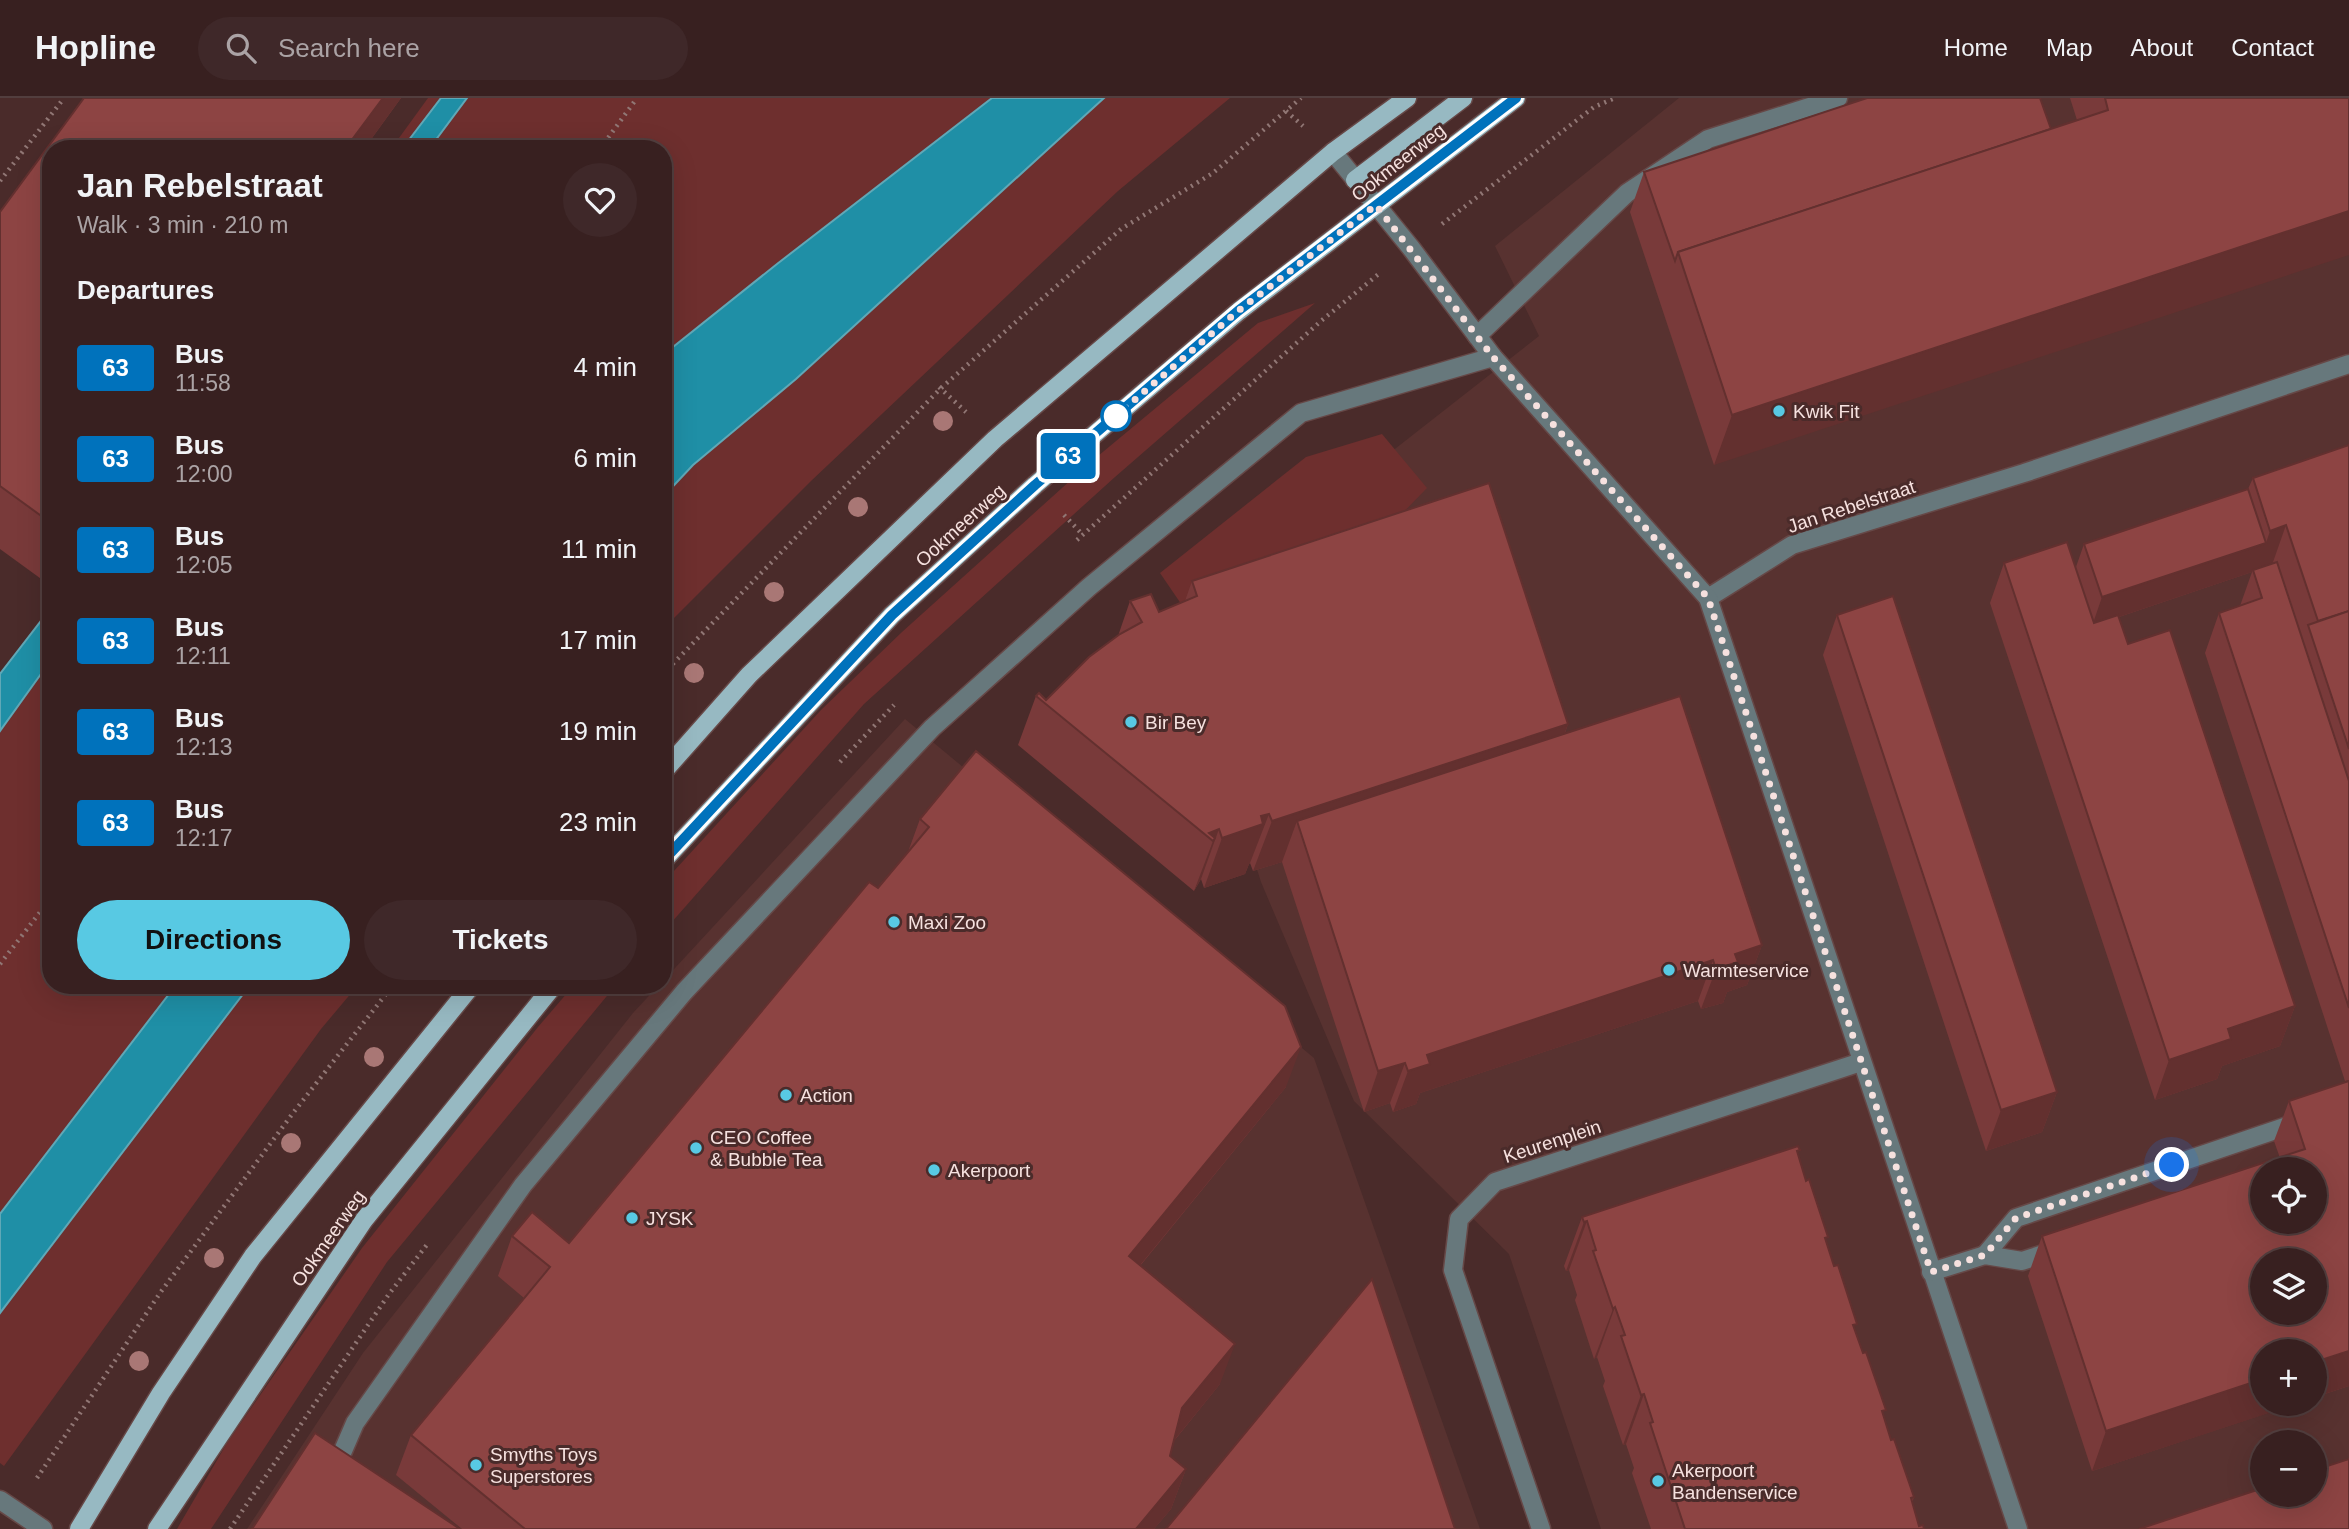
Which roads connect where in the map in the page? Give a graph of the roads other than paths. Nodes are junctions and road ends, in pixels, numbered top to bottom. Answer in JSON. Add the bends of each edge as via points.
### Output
{"nodes":[{"id":1,"x":1406,"y":98,"type":"edge"},
{"id":2,"x":1463,"y":98,"type":"edge"},
{"id":3,"x":1516,"y":98,"type":"edge"},
{"id":4,"x":1838,"y":98,"type":"edge"},
{"id":5,"x":1333,"y":152,"type":"junction"},
{"id":6,"x":1355,"y":180,"type":"junction"},
{"id":7,"x":1376,"y":205,"type":"junction"},
{"id":8,"x":1477,"y":336,"type":"junction"},
{"id":9,"x":1493,"y":357,"type":"junction"},
{"id":10,"x":2349,"y":364,"type":"edge"},
{"id":11,"x":1708,"y":598,"type":"junction"},
{"id":12,"x":672,"y":762,"type":"edge"},
{"id":13,"x":672,"y":851,"type":"edge"},
{"id":14,"x":465,"y":994,"type":"edge"},
{"id":15,"x":547,"y":994,"type":"edge"},
{"id":16,"x":1861,"y":1062,"type":"junction"},
{"id":17,"x":2301,"y":1121,"type":"edge"},
{"id":18,"x":2074,"y":1244,"type":"edge"},
{"id":19,"x":1985,"y":1255,"type":"junction"},
{"id":20,"x":1931,"y":1272,"type":"junction"},
{"id":21,"x":328,"y":1487,"type":"edge"},
{"id":22,"x":0,"y":1500,"type":"edge"},
{"id":23,"x":43,"y":1529,"type":"edge"},
{"id":24,"x":79,"y":1529,"type":"edge"},
{"id":25,"x":157,"y":1529,"type":"edge"},
{"id":26,"x":1541,"y":1529,"type":"edge"},
{"id":27,"x":2018,"y":1529,"type":"edge"}],
"edges":[{"from":1,"to":5,"type":"main road","name":"Ookmeerweg"},
{"from":2,"to":6,"type":"main road"},
{"from":3,"to":7,"type":"main road","name":"Ookmeerweg"},
{"from":4,"to":8,"type":"street","via":[[1708,139],[1627,193]]},
{"from":5,"to":6,"type":"street"},
{"from":5,"to":12,"type":"main road","name":"Ookmeerweg","via":[[995,439],[749,675]]},
{"from":6,"to":7,"type":"street"},
{"from":7,"to":8,"type":"street"},
{"from":7,"to":13,"type":"main road","name":"Ookmeerweg","via":[[1228,320],[892,615]]},
{"from":8,"to":9,"type":"street"},
{"from":9,"to":11,"type":"street"},
{"from":9,"to":21,"type":"street","via":[[1301,414],[1089,587],[932,728],[684,992],[523,1185],[355,1423]]},
{"from":10,"to":11,"type":"street","name":"Jan Rebelstraat","via":[[1792,545]]},
{"from":11,"to":16,"type":"street"},
{"from":14,"to":24,"type":"main road","via":[[253,1256],[161,1393]]},
{"from":15,"to":25,"type":"main road","name":"Ookmeerweg","via":[[364,1220]]},
{"from":16,"to":20,"type":"street"},
{"from":16,"to":26,"type":"street","name":"Keurenplein","via":[[1495,1182],[1459,1219],[1452,1270]]},
{"from":17,"to":19,"type":"street","via":[[2016,1218]]},
{"from":18,"to":19,"type":"street","via":[[2022,1261]]},
{"from":19,"to":20,"type":"street"},
{"from":20,"to":27,"type":"street"},
{"from":22,"to":23,"type":"street"}]}
